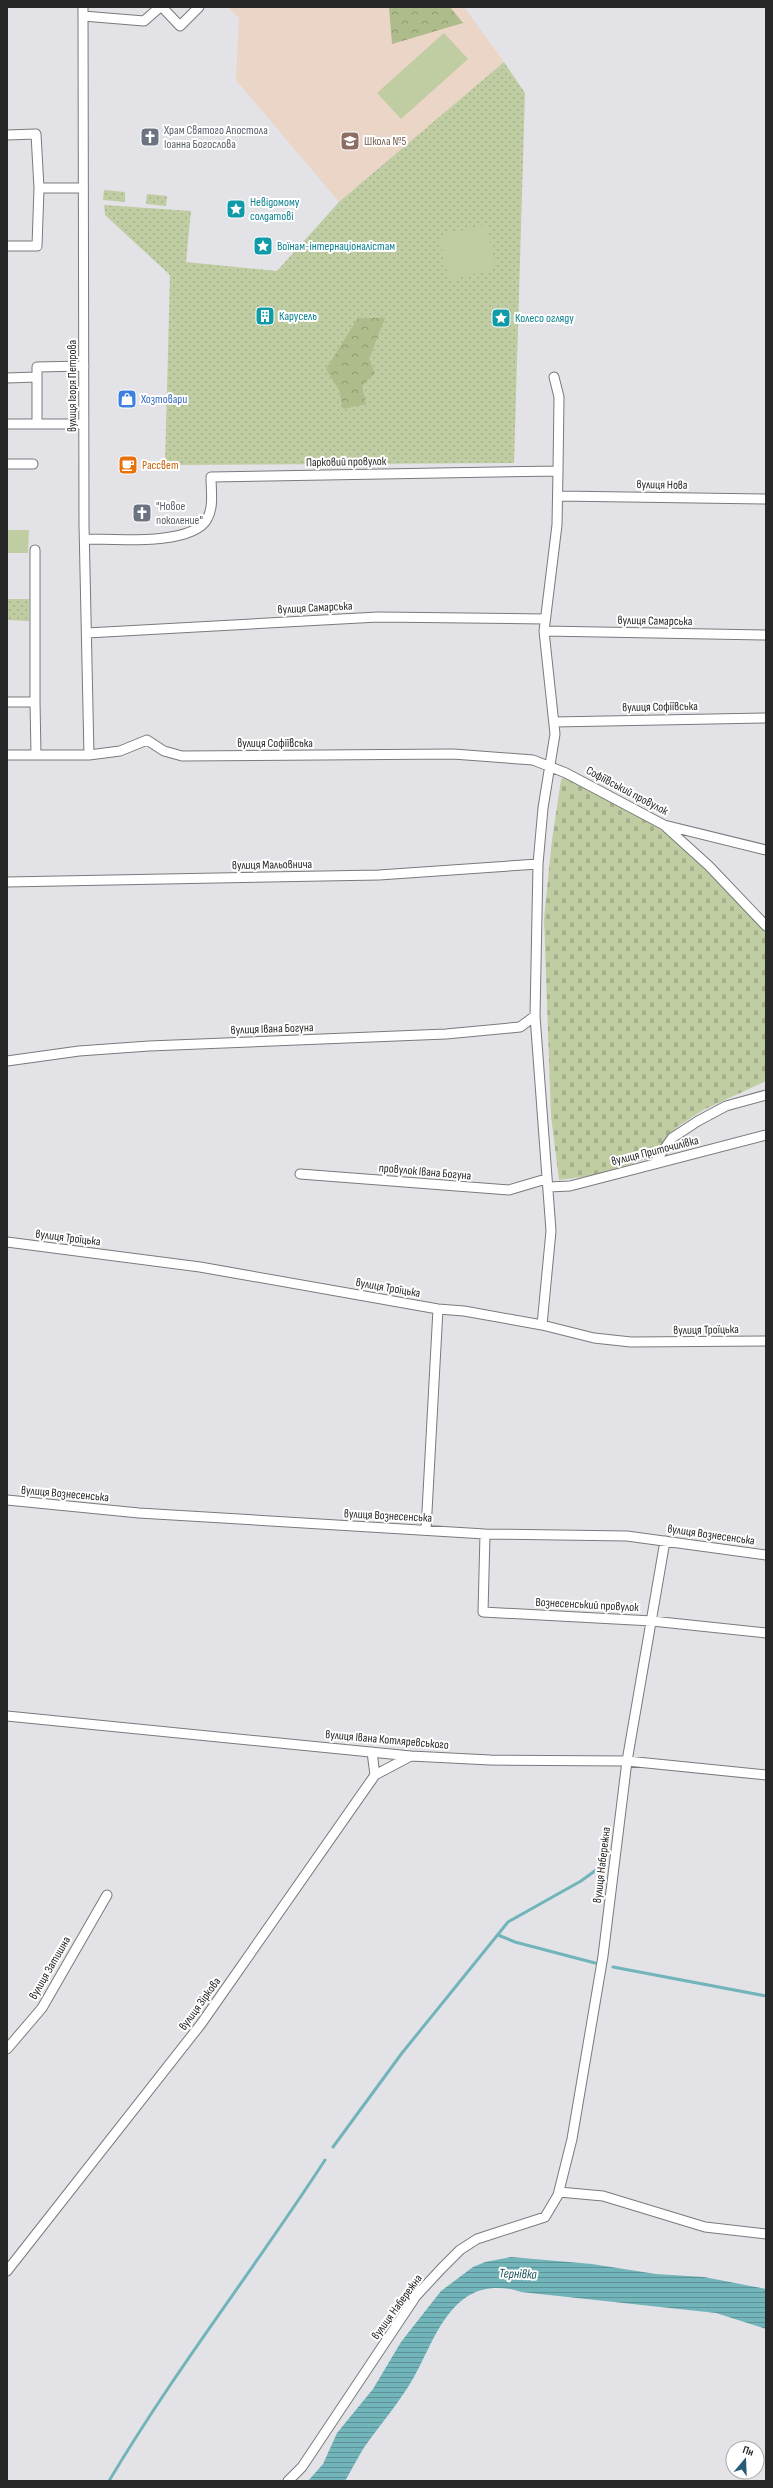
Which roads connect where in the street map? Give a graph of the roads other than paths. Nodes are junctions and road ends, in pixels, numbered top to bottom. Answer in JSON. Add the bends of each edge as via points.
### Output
{"nodes":[{"id":1,"x":161,"y":7,"type":"edge"},
{"id":2,"x":198,"y":7,"type":"edge"},
{"id":3,"x":83,"y":11,"type":"edge"},
{"id":4,"x":7,"y":135,"type":"edge"},
{"id":5,"x":39,"y":188,"type":"junction"},
{"id":6,"x":83,"y":188,"type":"junction"},
{"id":7,"x":7,"y":246,"type":"edge"},
{"id":8,"x":84,"y":366,"type":"junction"},
{"id":9,"x":37,"y":377,"type":"junction"},
{"id":10,"x":554,"y":377,"type":"dead end"},
{"id":11,"x":7,"y":378,"type":"edge"},
{"id":12,"x":7,"y":424,"type":"edge"},
{"id":13,"x":37,"y":424,"type":"junction"},
{"id":14,"x":84,"y":424,"type":"junction"},
{"id":15,"x":7,"y":464,"type":"edge"},
{"id":16,"x":34,"y":464,"type":"dead end"},
{"id":17,"x":558,"y":471,"type":"junction"},
{"id":18,"x":558,"y":496,"type":"junction"},
{"id":19,"x":766,"y":499,"type":"edge"},
{"id":20,"x":86,"y":539,"type":"junction"},
{"id":21,"x":35,"y":550,"type":"dead end"},
{"id":22,"x":545,"y":619,"type":"junction"},
{"id":23,"x":544,"y":631,"type":"junction"},
{"id":24,"x":87,"y":633,"type":"junction"},
{"id":25,"x":766,"y":635,"type":"edge"},
{"id":26,"x":7,"y":702,"type":"edge"},
{"id":27,"x":35,"y":702,"type":"junction"},
{"id":28,"x":766,"y":718,"type":"edge"},
{"id":29,"x":554,"y":722,"type":"junction"},
{"id":30,"x":7,"y":755,"type":"edge"},
{"id":31,"x":36,"y":755,"type":"junction"},
{"id":32,"x":89,"y":755,"type":"junction"},
{"id":33,"x":550,"y":765,"type":"junction"},
{"id":34,"x":664,"y":825,"type":"junction"},
{"id":35,"x":766,"y":850,"type":"edge"},
{"id":36,"x":538,"y":864,"type":"junction"},
{"id":37,"x":7,"y":882,"type":"edge"},
{"id":38,"x":766,"y":926,"type":"edge"},
{"id":39,"x":535,"y":1016,"type":"junction"},
{"id":40,"x":7,"y":1061,"type":"edge"},
{"id":41,"x":766,"y":1095,"type":"edge"},
{"id":42,"x":766,"y":1135,"type":"edge"},
{"id":43,"x":655,"y":1162,"type":"junction"},
{"id":44,"x":300,"y":1174,"type":"dead end"},
{"id":45,"x":548,"y":1183,"type":"junction"},
{"id":46,"x":7,"y":1242,"type":"edge"},
{"id":47,"x":438,"y":1309,"type":"junction"},
{"id":48,"x":542,"y":1325,"type":"junction"},
{"id":49,"x":766,"y":1341,"type":"edge"},
{"id":50,"x":7,"y":1500,"type":"edge"},
{"id":51,"x":426,"y":1530,"type":"junction"},
{"id":52,"x":485,"y":1534,"type":"junction"},
{"id":53,"x":665,"y":1541,"type":"junction"},
{"id":54,"x":766,"y":1555,"type":"edge"},
{"id":55,"x":652,"y":1621,"type":"junction"},
{"id":56,"x":766,"y":1633,"type":"edge"},
{"id":57,"x":7,"y":1716,"type":"edge"},
{"id":58,"x":372,"y":1752,"type":"junction"},
{"id":59,"x":411,"y":1756,"type":"junction"},
{"id":60,"x":627,"y":1761,"type":"junction"},
{"id":61,"x":375,"y":1774,"type":"junction"},
{"id":62,"x":766,"y":1775,"type":"edge"},
{"id":63,"x":107,"y":1895,"type":"dead end"},
{"id":64,"x":7,"y":2049,"type":"edge"},
{"id":65,"x":559,"y":2192,"type":"junction"},
{"id":66,"x":766,"y":2234,"type":"edge"},
{"id":67,"x":7,"y":2270,"type":"edge"},
{"id":68,"x":288,"y":2481,"type":"edge"}],
"edges":[{"from":1,"to":2,"type":"street","name":"вулиця Ігоря Петрова","via":[[180,26]]},
{"from":1,"to":3,"type":"street","name":"вулиця Ігоря Петрова","via":[[144,21]]},
{"from":3,"to":6,"type":"street","name":"вулиця Ігоря Петрова"},
{"from":4,"to":5,"type":"street","via":[[36,134]]},
{"from":5,"to":6,"type":"street"},
{"from":5,"to":7,"type":"street","via":[[37,246]]},
{"from":6,"to":8,"type":"street","name":"вулиця Ігоря Петрова"},
{"from":8,"to":9,"type":"street","via":[[37,367]]},
{"from":8,"to":14,"type":"street","name":"вулиця Ігоря Петрова"},
{"from":9,"to":11,"type":"street"},
{"from":9,"to":13,"type":"street"},
{"from":10,"to":17,"type":"street","via":[[559,397]]},
{"from":12,"to":13,"type":"street"},
{"from":13,"to":14,"type":"street"},
{"from":14,"to":20,"type":"street","name":"вулиця Ігоря Петрова"},
{"from":15,"to":16,"type":"street"},
{"from":17,"to":18,"type":"street"},
{"from":17,"to":20,"type":"street","name":"Парковий провулок","via":[[211,477],[210,513],[203,525],[192,533],[170,537]]},
{"from":18,"to":19,"type":"street","name":"вулиця Нова"},
{"from":18,"to":22,"type":"street","via":[[557,525]]},
{"from":20,"to":24,"type":"street","name":"вулиця Ігоря Петрова"},
{"from":21,"to":27,"type":"street"},
{"from":22,"to":23,"type":"street"},
{"from":22,"to":24,"type":"street","name":"вулиця Самарська","via":[[378,617]]},
{"from":23,"to":25,"type":"street","name":"вулиця Самарська"},
{"from":23,"to":29,"type":"street","via":[[544,651]]},
{"from":24,"to":32,"type":"street","name":"вулиця Ігоря Петрова"},
{"from":26,"to":27,"type":"street"},
{"from":27,"to":31,"type":"street"},
{"from":28,"to":29,"type":"street","name":"вулиця Софіївська"},
{"from":29,"to":33,"type":"street","via":[[554,749]]},
{"from":30,"to":31,"type":"street","name":"вулиця Софіївська"},
{"from":31,"to":32,"type":"street","name":"вулиця Софіївська"},
{"from":32,"to":33,"type":"street","name":"вулиця Софіївська","via":[[120,751],[147,740],[164,751],[182,756],[453,754],[517,757]]},
{"from":33,"to":34,"type":"street","name":"Софіївський провулок"},
{"from":33,"to":36,"type":"street"},
{"from":34,"to":35,"type":"street","name":"Софіївський провулок"},
{"from":34,"to":38,"type":"street","via":[[709,866]]},
{"from":36,"to":37,"type":"street","name":"вулиця Мальовнича","via":[[379,875]]},
{"from":36,"to":39,"type":"street"},
{"from":39,"to":40,"type":"street","name":"вулиця Івана Богуна","via":[[520,1028],[446,1034],[142,1047],[71,1052]]},
{"from":39,"to":45,"type":"street"},
{"from":41,"to":43,"type":"street","via":[[726,1106],[698,1121],[672,1138]]},
{"from":42,"to":43,"type":"street","name":"вулиця Приточилівка"},
{"from":43,"to":45,"type":"street","name":"вулиця Приточилівка","via":[[570,1186]]},
{"from":44,"to":45,"type":"street","name":"провулок Івана Богуна","via":[[510,1190]]},
{"from":45,"to":48,"type":"street","via":[[551,1231]]},
{"from":46,"to":47,"type":"street","name":"вулиця Троїцька","via":[[200,1267]]},
{"from":47,"to":48,"type":"street","name":"вулиця Троїцька"},
{"from":47,"to":51,"type":"street"},
{"from":48,"to":49,"type":"street","name":"вулиця Троїцька","via":[[594,1338],[631,1342]]},
{"from":50,"to":51,"type":"street","name":"вулиця Вознесенська","via":[[139,1513]]},
{"from":51,"to":52,"type":"street","name":"вулиця Вознесенська"},
{"from":52,"to":53,"type":"street","name":"вулиця Вознесенська","via":[[594,1534]]},
{"from":52,"to":55,"type":"street","name":"Вознесенський провулок","via":[[483,1612]]},
{"from":53,"to":54,"type":"street","name":"вулиця Вознесенська"},
{"from":53,"to":55,"type":"street","name":"вулиця Набережна"},
{"from":55,"to":56,"type":"street","name":"Вознесенський провулок"},
{"from":55,"to":60,"type":"street","name":"вулиця Набережна"},
{"from":57,"to":58,"type":"street","name":"вулиця Івана Котляревського"},
{"from":58,"to":59,"type":"street","name":"вулиця Івана Котляревського"},
{"from":58,"to":61,"type":"street"},
{"from":59,"to":60,"type":"street","name":"вулиця Івана Котляревського","via":[[490,1760]]},
{"from":59,"to":61,"type":"street","name":"вулиця Зіркова"},
{"from":60,"to":62,"type":"street","name":"вулиця Івана Котляревського"},
{"from":60,"to":65,"type":"street","name":"вулиця Набережна","via":[[603,1956],[572,2139]]},
{"from":61,"to":67,"type":"street","name":"вулиця Зіркова","via":[[202,2024]]},
{"from":63,"to":64,"type":"street","name":"вулиця Затишна","via":[[42,2008]]},
{"from":65,"to":66,"type":"street","via":[[604,2196],[705,2227]]},
{"from":65,"to":68,"type":"street","name":"вулиця Набережна","via":[[545,2217],[477,2239],[460,2250],[441,2269],[416,2296],[302,2467]]}]}
